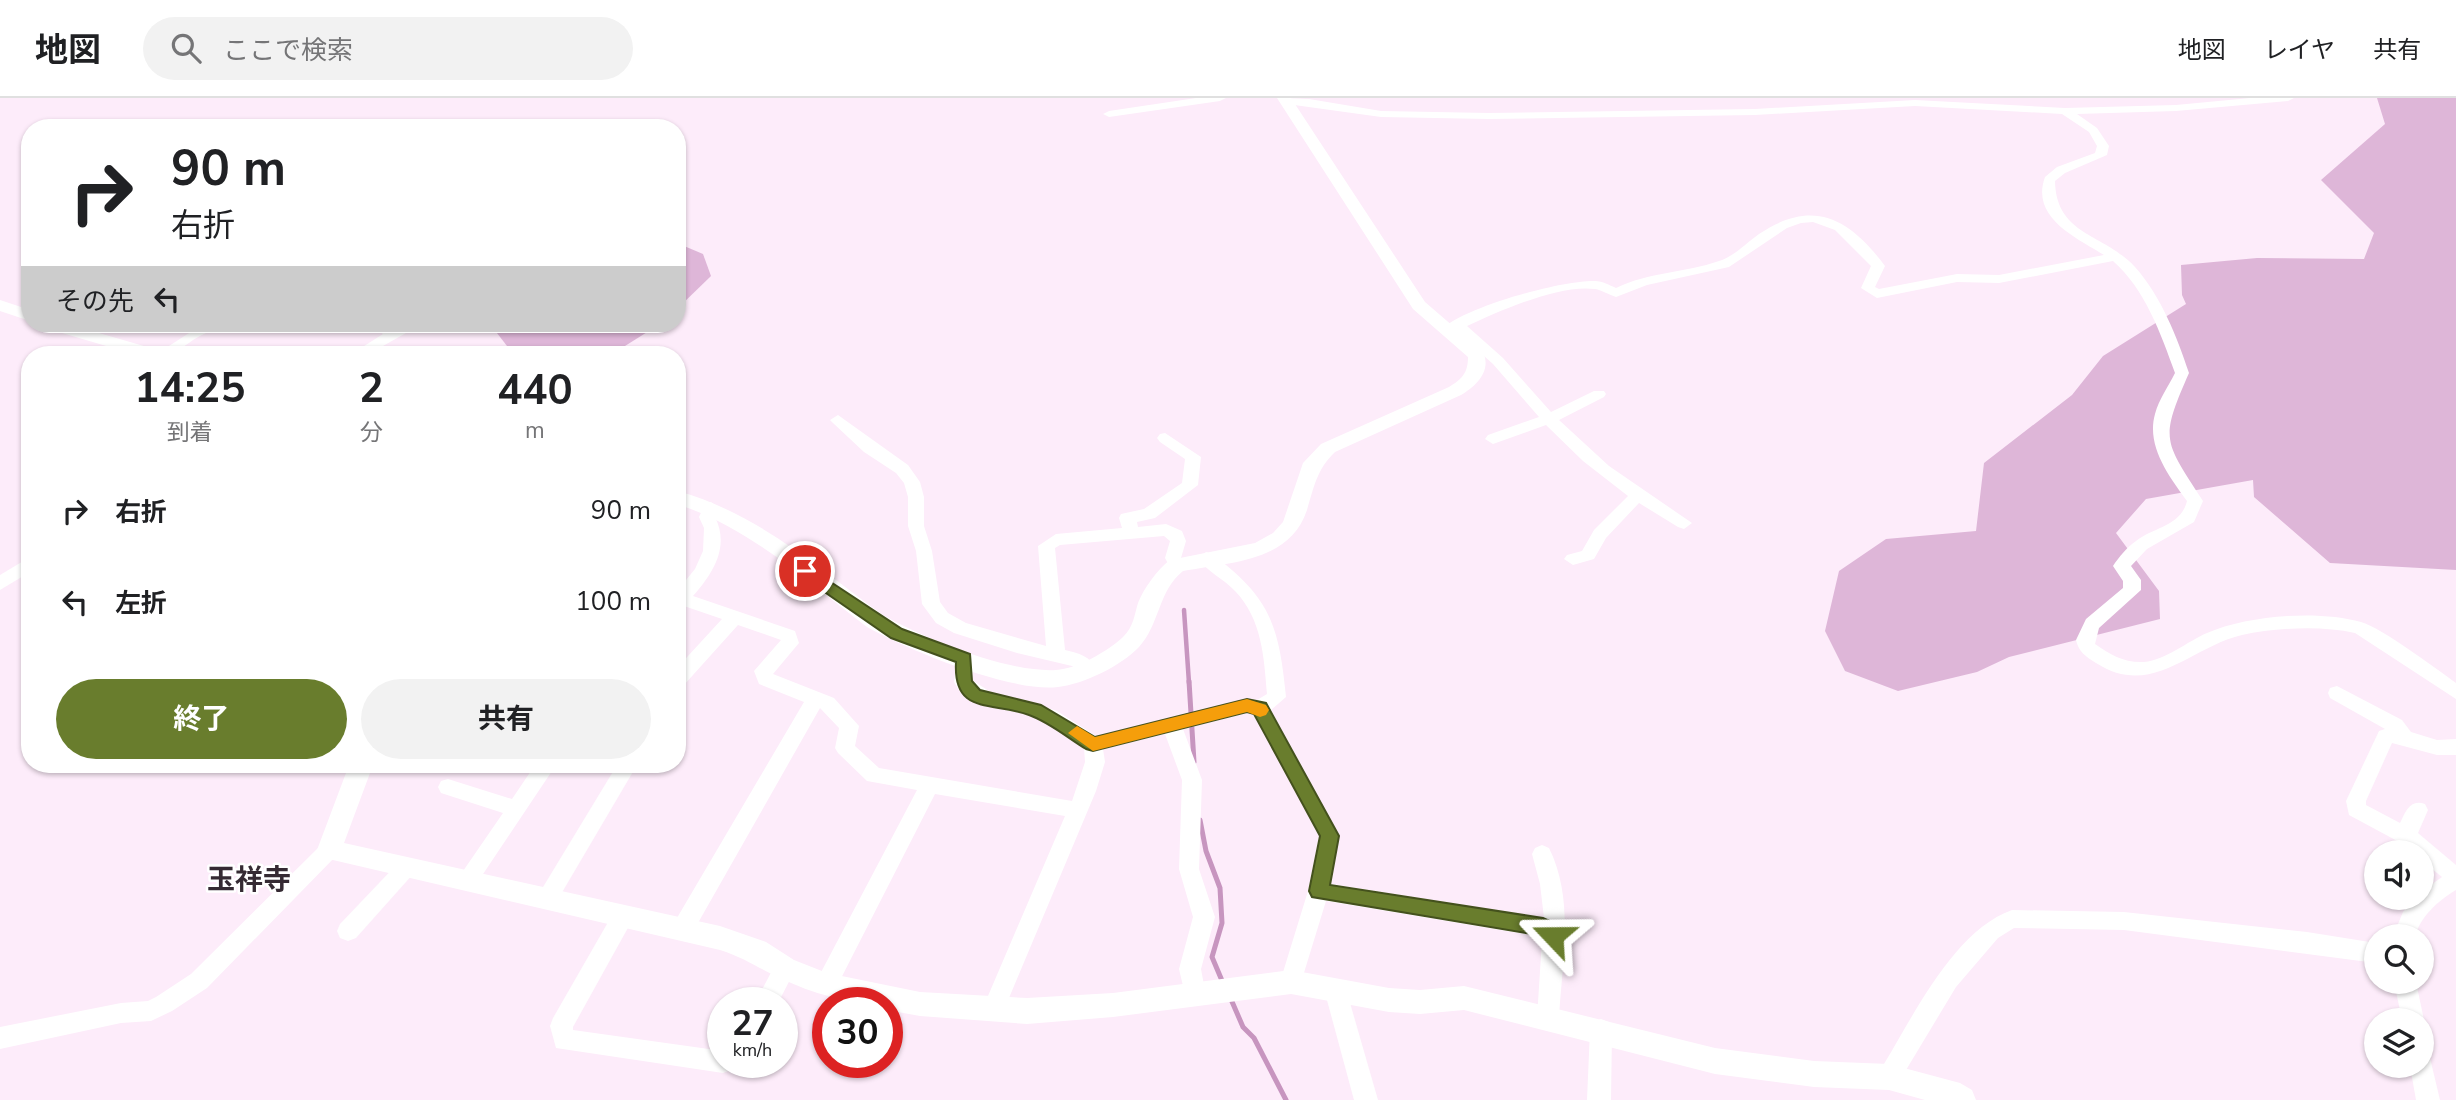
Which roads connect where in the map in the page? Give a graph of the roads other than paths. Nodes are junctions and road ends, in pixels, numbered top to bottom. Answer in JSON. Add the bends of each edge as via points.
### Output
{"nodes":[{"id":1,"x":1220,"y":98,"type":"edge"},
{"id":2,"x":2288,"y":98,"type":"edge"},
{"id":3,"x":1286,"y":100,"type":"edge"},
{"id":4,"x":1985,"y":102,"type":"edge"},
{"id":5,"x":2065,"y":111,"type":"junction"},
{"id":6,"x":1109,"y":114,"type":"dead end"},
{"id":7,"x":2113,"y":257,"type":"junction"},
{"id":8,"x":0,"y":305,"type":"edge"},
{"id":9,"x":21,"y":313,"type":"edge"},
{"id":10,"x":1453,"y":328,"type":"junction"},
{"id":11,"x":81,"y":333,"type":"edge"},
{"id":12,"x":191,"y":333,"type":"edge"},
{"id":13,"x":394,"y":334,"type":"edge"},
{"id":14,"x":125,"y":346,"type":"edge"},
{"id":15,"x":174,"y":346,"type":"edge"},
{"id":16,"x":373,"y":346,"type":"edge"},
{"id":17,"x":1600,"y":394,"type":"dead end"},
{"id":18,"x":1549,"y":419,"type":"junction"},
{"id":19,"x":838,"y":420,"type":"dead end"},
{"id":20,"x":1166,"y":438,"type":"dead end"},
{"id":21,"x":1493,"y":439,"type":"dead end"},
{"id":22,"x":1637,"y":496,"type":"junction"},
{"id":23,"x":686,"y":500,"type":"edge"},
{"id":24,"x":711,"y":508,"type":"junction"},
{"id":25,"x":1684,"y":523,"type":"dead end"},
{"id":26,"x":1132,"y":533,"type":"junction"},
{"id":27,"x":1206,"y":558,"type":"junction"},
{"id":28,"x":1573,"y":559,"type":"dead end"},
{"id":29,"x":1177,"y":565,"type":"junction"},
{"id":30,"x":21,"y":569,"type":"edge"},
{"id":31,"x":0,"y":584,"type":"edge"},
{"id":32,"x":686,"y":591,"type":"edge"},
{"id":33,"x":686,"y":602,"type":"edge"},
{"id":34,"x":736,"y":616,"type":"junction"},
{"id":35,"x":1056,"y":655,"type":"junction"},
{"id":36,"x":964,"y":659,"type":"junction"},
{"id":37,"x":686,"y":670,"type":"edge"},
{"id":38,"x":1088,"y":670,"type":"junction"},
{"id":39,"x":2454,"y":688,"type":"edge"},
{"id":40,"x":2337,"y":693,"type":"dead end"},
{"id":41,"x":816,"y":698,"type":"junction"},
{"id":42,"x":1259,"y":708,"type":"junction"},
{"id":43,"x":1171,"y":723,"type":"junction"},
{"id":44,"x":2404,"y":736,"type":"junction"},
{"id":45,"x":1093,"y":744,"type":"junction"},
{"id":46,"x":2431,"y":747,"type":"junction"},
{"id":47,"x":2456,"y":747,"type":"edge"},
{"id":48,"x":2456,"y":762,"type":"edge"},
{"id":49,"x":358,"y":773,"type":"edge"},
{"id":50,"x":541,"y":773,"type":"edge"},
{"id":51,"x":622,"y":773,"type":"edge"},
{"id":52,"x":930,"y":784,"type":"junction"},
{"id":53,"x":448,"y":787,"type":"dead end"},
{"id":54,"x":517,"y":809,"type":"junction"},
{"id":55,"x":1079,"y":810,"type":"junction"},
{"id":56,"x":2418,"y":810,"type":"dead end"},
{"id":57,"x":2408,"y":837,"type":"junction"},
{"id":58,"x":328,"y":850,"type":"junction"},
{"id":59,"x":1542,"y":854,"type":"dead end"},
{"id":60,"x":407,"y":867,"type":"junction"},
{"id":61,"x":2456,"y":879,"type":"edge"},
{"id":62,"x":468,"y":880,"type":"junction"},
{"id":63,"x":1319,"y":891,"type":"junction"},
{"id":64,"x":547,"y":899,"type":"junction"},
{"id":65,"x":624,"y":917,"type":"junction"},
{"id":66,"x":2406,"y":924,"type":"edge"},
{"id":67,"x":682,"y":930,"type":"junction"},
{"id":68,"x":348,"y":931,"type":"dead end"},
{"id":69,"x":1553,"y":936,"type":"junction"},
{"id":70,"x":2364,"y":951,"type":"edge"},
{"id":71,"x":785,"y":968,"type":"junction"},
{"id":72,"x":1291,"y":982,"type":"junction"},
{"id":73,"x":826,"y":985,"type":"junction"},
{"id":74,"x":775,"y":987,"type":"edge"},
{"id":75,"x":1335,"y":989,"type":"junction"},
{"id":76,"x":1195,"y":996,"type":"junction"},
{"id":77,"x":993,"y":1010,"type":"junction"},
{"id":78,"x":1548,"y":1018,"type":"junction"},
{"id":79,"x":1601,"y":1030,"type":"junction"},
{"id":80,"x":0,"y":1038,"type":"edge"},
{"id":81,"x":707,"y":1060,"type":"edge"},
{"id":82,"x":1889,"y":1077,"type":"junction"},
{"id":83,"x":2423,"y":1078,"type":"edge"},
{"id":84,"x":1366,"y":1100,"type":"edge"},
{"id":85,"x":1599,"y":1100,"type":"edge"},
{"id":86,"x":1962,"y":1100,"type":"edge"},
{"id":87,"x":2428,"y":1100,"type":"edge"}],
"edges":[{"from":1,"to":6,"type":"street"},
{"from":2,"to":5,"type":"street"},
{"from":3,"to":4,"type":"street","via":[[1381,114],[1489,116],[1755,112],[1872,103]]},
{"from":3,"to":10,"type":"street","via":[[1419,305]]},
{"from":4,"to":5,"type":"street"},
{"from":5,"to":7,"type":"street","via":[[2093,130],[2103,146],[2101,155],[2061,170],[2049,180],[2047,191],[2054,214],[2063,226]]},
{"from":7,"to":10,"type":"street","via":[[1999,279],[1956,278],[1877,293],[1868,288],[1878,266],[1863,247],[1835,223],[1806,216],[1781,224],[1725,263],[1645,279],[1616,293],[1598,285],[1574,286],[1510,301]]},
{"from":7,"to":39,"type":"street","via":[[2132,272],[2182,373],[2162,415],[2161,433],[2173,471],[2195,501],[2194,511],[2184,522],[2141,545],[2122,566],[2132,580],[2132,590],[2095,620],[2086,633],[2087,648],[2120,668],[2140,671],[2160,667],[2182,651],[2240,629],[2343,624],[2360,628]]},
{"from":8,"to":9,"type":"street"},
{"from":10,"to":18,"type":"street","via":[[1488,349]]},
{"from":10,"to":27,"type":"street","via":[[1477,356],[1474,379],[1328,448],[1312,463],[1292,525],[1280,538],[1247,552]]},
{"from":11,"to":14,"type":"street"},
{"from":12,"to":15,"type":"street"},
{"from":13,"to":16,"type":"street"},
{"from":17,"to":18,"type":"street"},
{"from":18,"to":21,"type":"street"},
{"from":18,"to":22,"type":"street"},
{"from":19,"to":35,"type":"street","via":[[870,449],[902,469],[912,482],[931,604],[942,618],[960,628]]},
{"from":20,"to":26,"type":"street","via":[[1193,457],[1190,485],[1149,514],[1127,518]]},
{"from":22,"to":25,"type":"street"},
{"from":22,"to":28,"type":"street","via":[[1600,534],[1588,555]]},
{"from":23,"to":24,"type":"street"},
{"from":24,"to":32,"type":"street","via":[[707,517],[714,527],[712,552]]},
{"from":24,"to":36,"type":"street","via":[[750,528],[875,621]]},
{"from":26,"to":29,"type":"street","via":[[1171,532],[1178,541],[1173,558]]},
{"from":26,"to":35,"type":"street","via":[[1056,540],[1046,546]]},
{"from":27,"to":29,"type":"street"},
{"from":27,"to":42,"type":"street","via":[[1249,592],[1266,623],[1276,697]]},
{"from":29,"to":38,"type":"street","via":[[1167,573],[1149,603],[1146,621],[1130,643]]},
{"from":30,"to":31,"type":"street"},
{"from":33,"to":34,"type":"street"},
{"from":34,"to":37,"type":"street"},
{"from":34,"to":41,"type":"street","via":[[789,635],[790,643],[763,671],[766,679]]},
{"from":35,"to":38,"type":"street","via":[[1078,660]]},
{"from":36,"to":38,"type":"street","via":[[1027,678],[1059,679]]},
{"from":36,"to":45,"type":"street","via":[[963,682],[974,695],[1035,710]]},
{"from":40,"to":44,"type":"street","via":[[2395,726]]},
{"from":41,"to":52,"type":"street","via":[[849,726],[845,748],[874,775]]},
{"from":41,"to":67,"type":"street"},
{"from":42,"to":43,"type":"street","via":[[1247,706]]},
{"from":42,"to":63,"type":"street","via":[[1329,836]]},
{"from":43,"to":45,"type":"street"},
{"from":43,"to":76,"type":"street","via":[[1192,780],[1189,869],[1203,917],[1190,969]]},
{"from":44,"to":46,"type":"street"},
{"from":44,"to":57,"type":"street","via":[[2386,736],[2356,809]]},
{"from":45,"to":55,"type":"street","via":[[1092,777]]},
{"from":46,"to":47,"type":"street","via":[[2441,751]]},
{"from":46,"to":48,"type":"street"},
{"from":49,"to":58,"type":"street"},
{"from":50,"to":54,"type":"street"},
{"from":51,"to":64,"type":"street"},
{"from":52,"to":55,"type":"street"},
{"from":52,"to":73,"type":"street"},
{"from":53,"to":54,"type":"street"},
{"from":54,"to":62,"type":"street"},
{"from":55,"to":77,"type":"street"},
{"from":56,"to":57,"type":"street","via":[[2407,828]]},
{"from":57,"to":61,"type":"street"},
{"from":58,"to":60,"type":"street"},
{"from":58,"to":80,"type":"street","via":[[199,981],[164,1004],[151,1011]]},
{"from":59,"to":69,"type":"street","via":[[1550,875]]},
{"from":60,"to":62,"type":"street"},
{"from":60,"to":68,"type":"street"},
{"from":61,"to":66,"type":"street"},
{"from":62,"to":64,"type":"street"},
{"from":63,"to":69,"type":"street","via":[[1543,927]]},
{"from":63,"to":72,"type":"street"},
{"from":64,"to":65,"type":"street"},
{"from":65,"to":67,"type":"street"},
{"from":65,"to":81,"type":"street","via":[[561,1026],[564,1040]]},
{"from":67,"to":71,"type":"street","via":[[757,950]]},
{"from":69,"to":78,"type":"street"},
{"from":70,"to":82,"type":"street","via":[[2124,921],[2012,919],[1990,930],[1948,980]]},
{"from":71,"to":73,"type":"street"},
{"from":71,"to":74,"type":"street"},
{"from":72,"to":75,"type":"street"},
{"from":72,"to":76,"type":"street"},
{"from":73,"to":77,"type":"street","via":[[920,1004]]},
{"from":75,"to":78,"type":"street","via":[[1390,1000],[1464,998]]},
{"from":75,"to":84,"type":"street"},
{"from":76,"to":77,"type":"street","via":[[1113,1006]]},
{"from":78,"to":79,"type":"street"},
{"from":79,"to":82,"type":"street","via":[[1715,1061],[1814,1074]]},
{"from":79,"to":85,"type":"street"},
{"from":82,"to":86,"type":"street"},
{"from":83,"to":87,"type":"street"}]}
